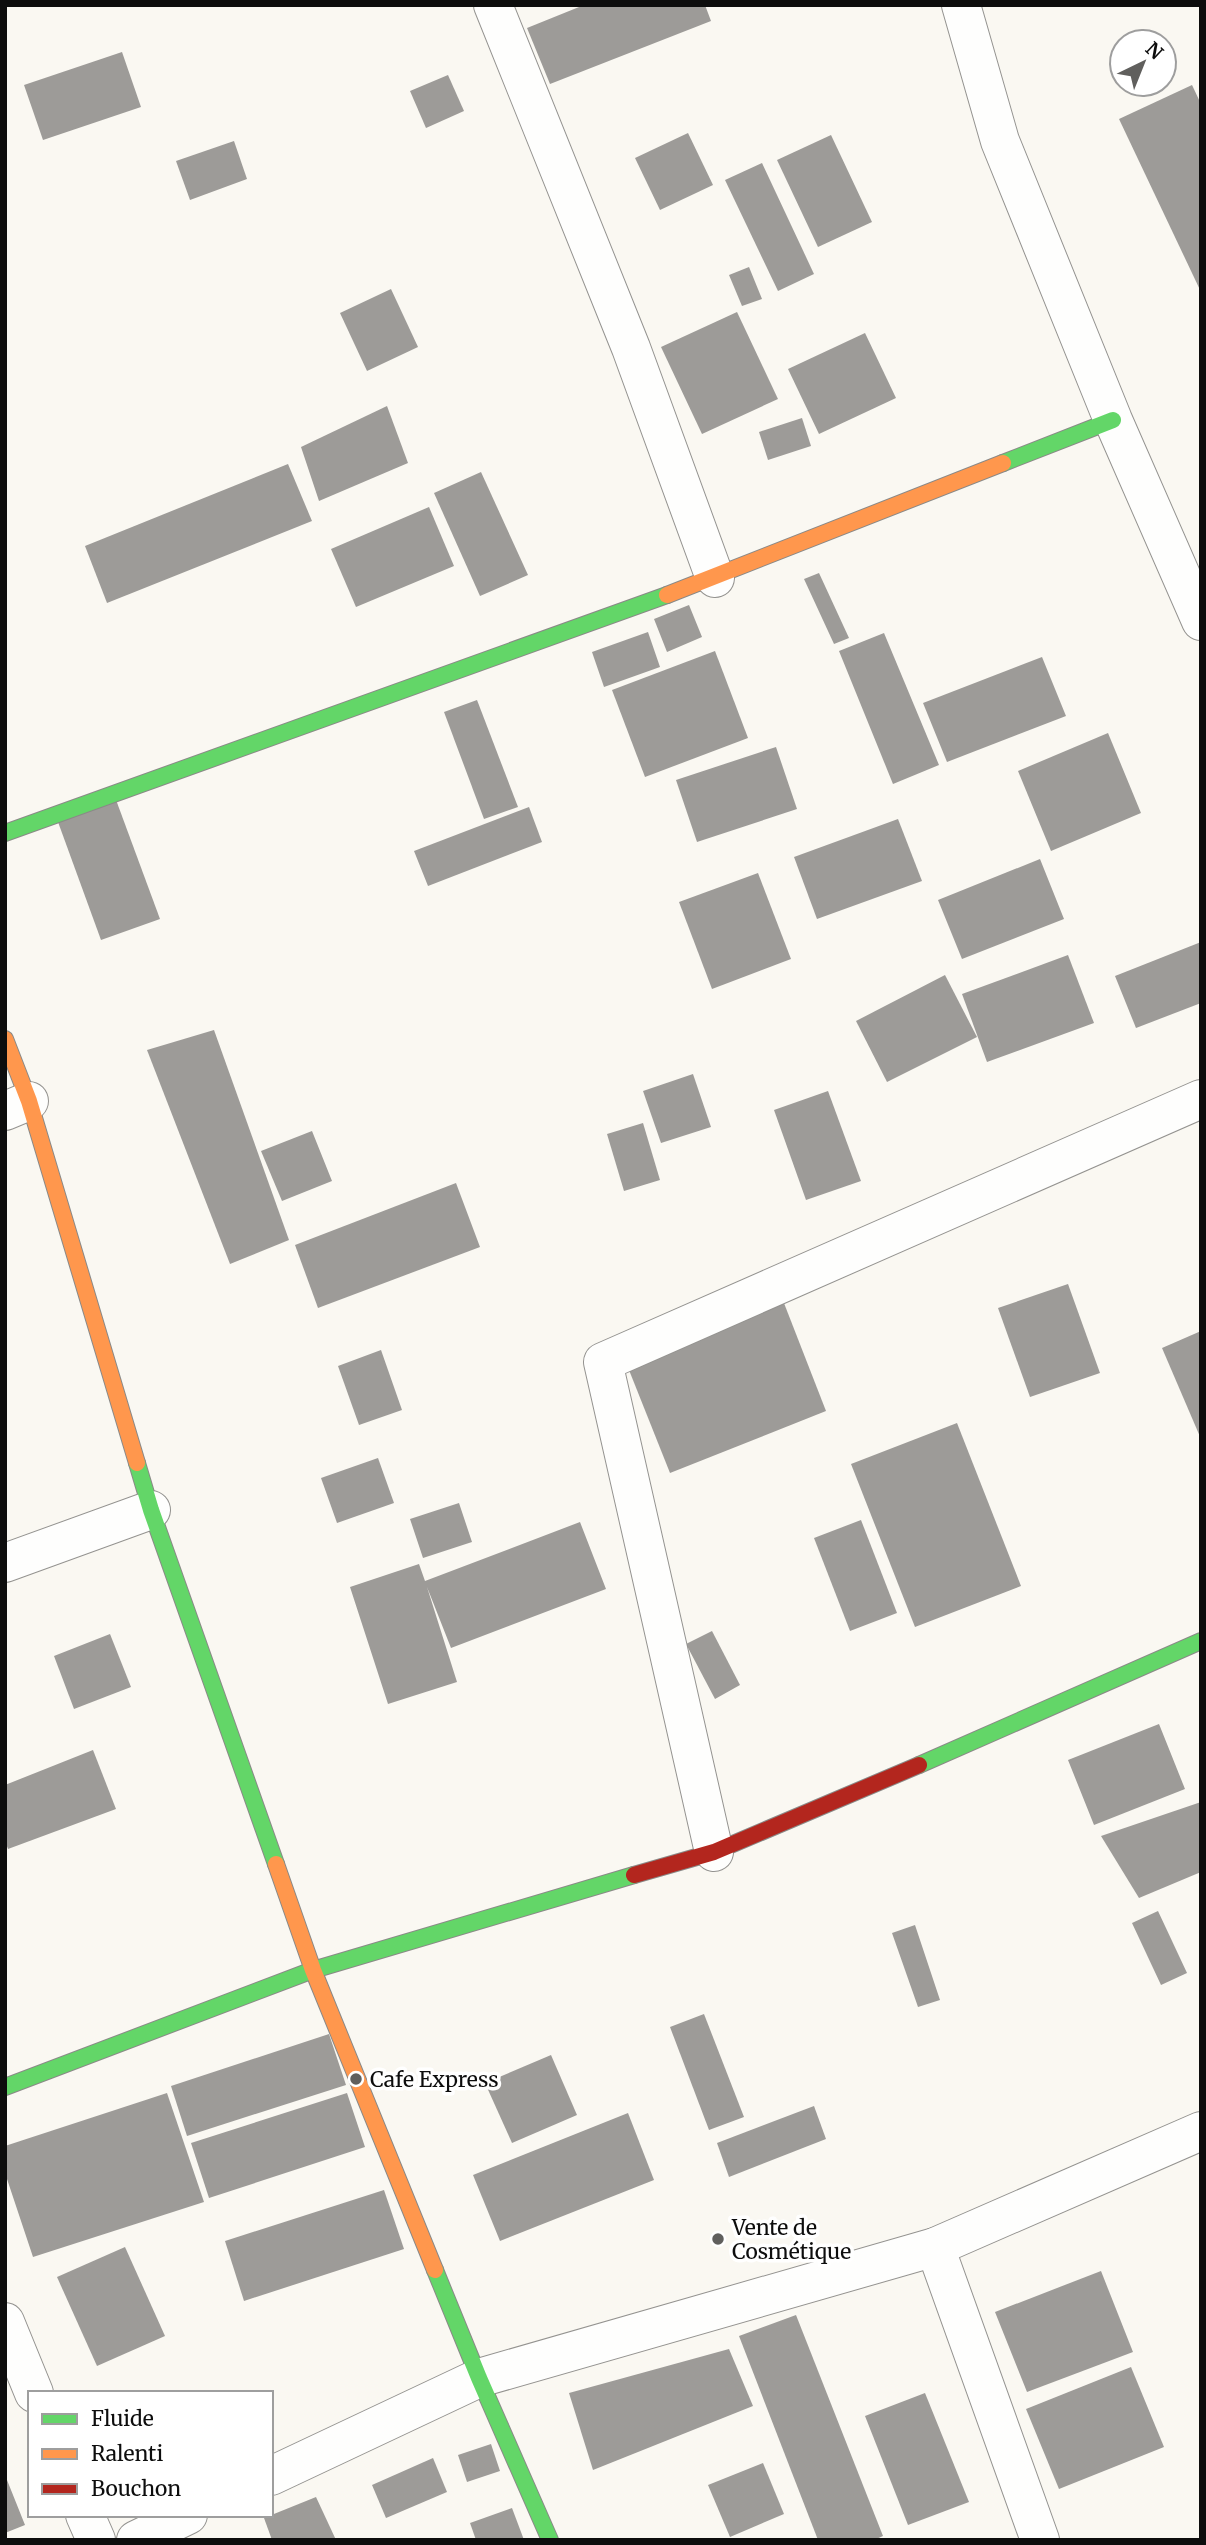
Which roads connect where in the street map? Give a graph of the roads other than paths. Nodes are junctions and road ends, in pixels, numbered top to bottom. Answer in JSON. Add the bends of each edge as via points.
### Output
{"nodes":[{"id":1,"x":493,"y":5,"type":"edge"},
{"id":2,"x":961,"y":5,"type":"edge"},
{"id":3,"x":1113,"y":420,"type":"junction"},
{"id":4,"x":715,"y":578,"type":"junction"},
{"id":5,"x":1201,"y":621,"type":"edge"},
{"id":6,"x":5,"y":833,"type":"edge"},
{"id":7,"x":5,"y":1039,"type":"edge"},
{"id":8,"x":1201,"y":1099,"type":"edge"},
{"id":9,"x":17,"y":1106,"type":"edge"},
{"id":10,"x":151,"y":1510,"type":"junction"},
{"id":11,"x":5,"y":1563,"type":"edge"},
{"id":12,"x":1201,"y":1641,"type":"edge"},
{"id":13,"x":714,"y":1852,"type":"junction"},
{"id":14,"x":313,"y":1970,"type":"junction"},
{"id":15,"x":5,"y":2087,"type":"edge"},
{"id":16,"x":1201,"y":2131,"type":"edge"},
{"id":17,"x":935,"y":2247,"type":"junction"},
{"id":18,"x":5,"y":2322,"type":"edge"},
{"id":19,"x":479,"y":2378,"type":"junction"},
{"id":20,"x":33,"y":2391,"type":"edge"},
{"id":21,"x":273,"y":2475,"type":"edge"},
{"id":22,"x":86,"y":2517,"type":"edge"},
{"id":23,"x":184,"y":2517,"type":"edge"},
{"id":24,"x":96,"y":2540,"type":"edge"},
{"id":25,"x":136,"y":2540,"type":"edge"},
{"id":26,"x":550,"y":2540,"type":"edge"},
{"id":27,"x":1040,"y":2540,"type":"edge"}],
"edges":[{"from":1,"to":4,"type":"street","via":[[631,348]]},
{"from":2,"to":3,"type":"street","via":[[1000,141]]},
{"from":3,"to":4,"type":"street"},
{"from":3,"to":5,"type":"street"},
{"from":4,"to":6,"type":"street"},
{"from":7,"to":9,"type":"street"},
{"from":8,"to":13,"type":"street","via":[[603,1362]]},
{"from":9,"to":10,"type":"street"},
{"from":10,"to":11,"type":"street"},
{"from":10,"to":14,"type":"street"},
{"from":12,"to":13,"type":"street"},
{"from":13,"to":14,"type":"street"},
{"from":14,"to":15,"type":"street"},
{"from":14,"to":19,"type":"street"},
{"from":16,"to":17,"type":"street"},
{"from":17,"to":19,"type":"street"},
{"from":17,"to":27,"type":"street"},
{"from":18,"to":20,"type":"street"},
{"from":19,"to":21,"type":"street"},
{"from":19,"to":26,"type":"street"},
{"from":22,"to":24,"type":"street"},
{"from":23,"to":25,"type":"street"}]}
